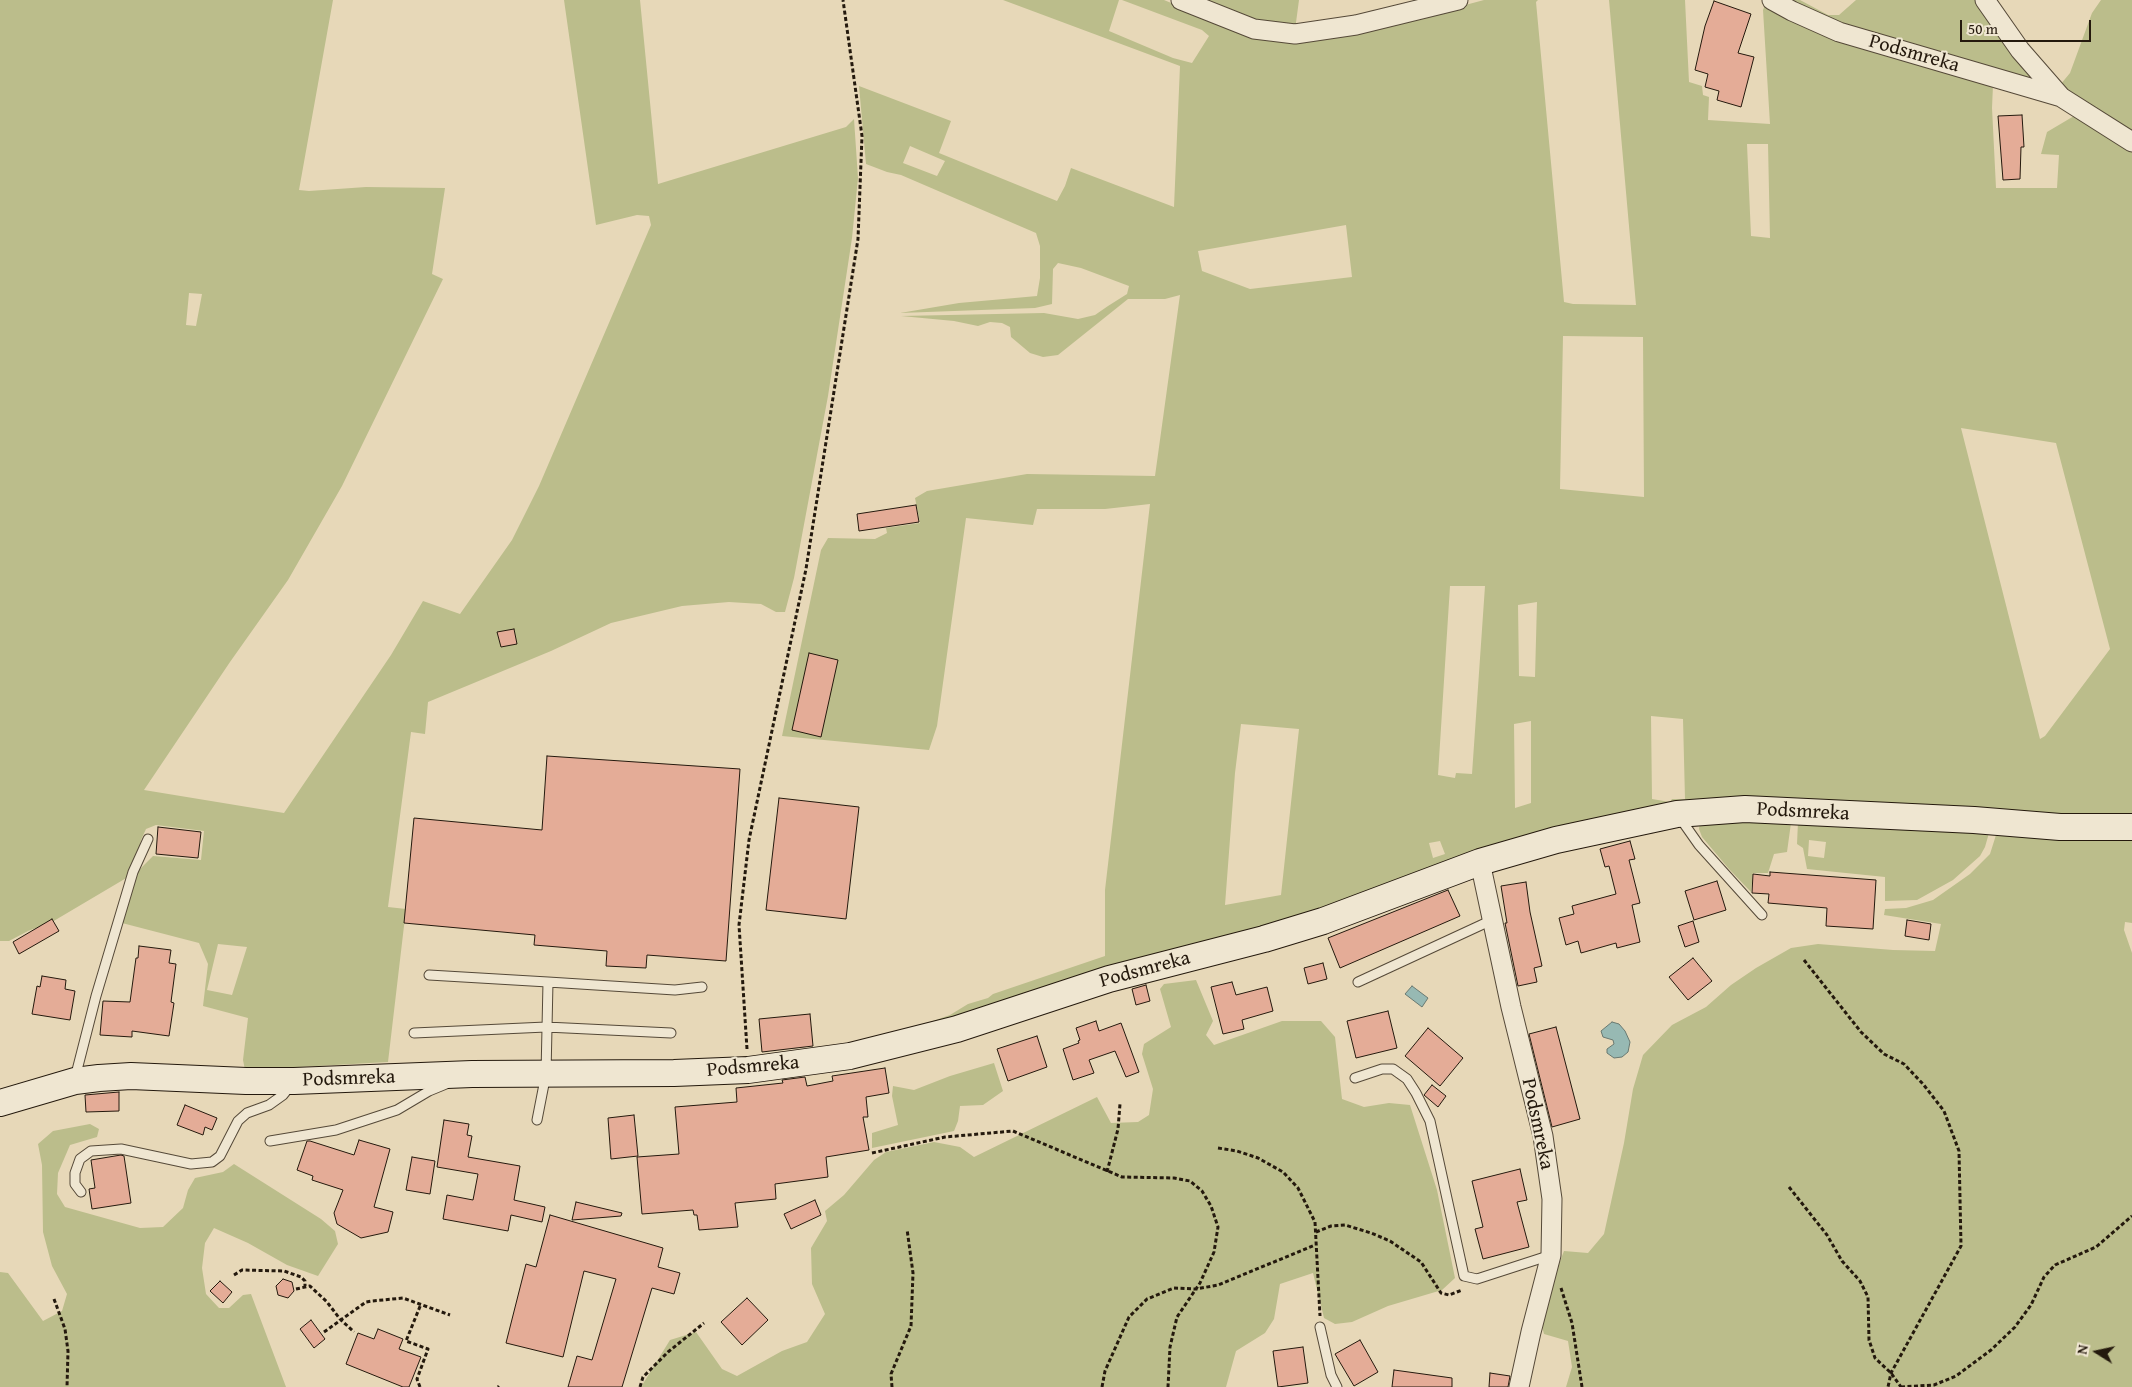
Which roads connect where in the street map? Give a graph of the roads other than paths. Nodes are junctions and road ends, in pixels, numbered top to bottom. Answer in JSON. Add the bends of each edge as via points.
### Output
{"nodes":[{"id":1,"x":1181,"y":0,"type":"edge"},
{"id":2,"x":1458,"y":0,"type":"edge"},
{"id":3,"x":1772,"y":0,"type":"edge"},
{"id":4,"x":1985,"y":0,"type":"edge"},
{"id":5,"x":2061,"y":97,"type":"junction"},
{"id":6,"x":2132,"y":142,"type":"edge"},
{"id":7,"x":1677,"y":814,"type":"junction"},
{"id":8,"x":2132,"y":827,"type":"edge"},
{"id":9,"x":148,"y":839,"type":"dead end"},
{"id":10,"x":1480,"y":862,"type":"junction"},
{"id":11,"x":1762,"y":915,"type":"dead end"},
{"id":12,"x":1492,"y":920,"type":"junction"},
{"id":13,"x":429,"y":975,"type":"dead end"},
{"id":14,"x":548,"y":982,"type":"junction"},
{"id":15,"x":1358,"y":982,"type":"dead end"},
{"id":16,"x":702,"y":987,"type":"dead end"},
{"id":17,"x":546,"y":1027,"type":"junction"},
{"id":18,"x":414,"y":1032,"type":"dead end"},
{"id":19,"x":671,"y":1033,"type":"dead end"},
{"id":20,"x":472,"y":1074,"type":"junction"},
{"id":21,"x":546,"y":1074,"type":"junction"},
{"id":22,"x":1355,"y":1078,"type":"dead end"},
{"id":23,"x":75,"y":1081,"type":"junction"},
{"id":24,"x":294,"y":1081,"type":"junction"},
{"id":25,"x":0,"y":1104,"type":"edge"},
{"id":26,"x":537,"y":1120,"type":"dead end"},
{"id":27,"x":270,"y":1142,"type":"dead end"},
{"id":28,"x":81,"y":1192,"type":"dead end"},
{"id":29,"x":1551,"y":1255,"type":"junction"},
{"id":30,"x":1320,"y":1327,"type":"road end"},
{"id":31,"x":1337,"y":1387,"type":"edge"},
{"id":32,"x":1519,"y":1387,"type":"edge"}],
"edges":[{"from":1,"to":2,"type":"street","via":[[1254,29],[1295,34],[1356,25]]},
{"from":3,"to":5,"type":"street","name":"Podsmreka","via":[[1839,32]]},
{"from":4,"to":5,"type":"street","via":[[2020,50]]},
{"from":5,"to":6,"type":"street"},
{"from":7,"to":8,"type":"street","name":"Podsmreka","via":[[1745,809],[2060,827]]},
{"from":7,"to":10,"type":"street","name":"Podsmreka","via":[[1556,840]]},
{"from":7,"to":11,"type":"lane","via":[[1699,845]]},
{"from":9,"to":23,"type":"lane","via":[[133,872]]},
{"from":10,"to":12,"type":"street","name":"Podsmreka"},
{"from":10,"to":21,"type":"street","name":"Podsmreka","via":[[1323,921],[1109,979],[925,1039],[850,1056],[748,1070]]},
{"from":12,"to":15,"type":"lane"},
{"from":12,"to":29,"type":"street","name":"Podsmreka","via":[[1542,1136],[1552,1199]]},
{"from":13,"to":14,"type":"lane"},
{"from":14,"to":16,"type":"lane","via":[[675,990]]},
{"from":14,"to":17,"type":"lane"},
{"from":17,"to":18,"type":"lane"},
{"from":17,"to":19,"type":"lane"},
{"from":17,"to":21,"type":"lane"},
{"from":20,"to":21,"type":"street","name":"Podsmreka"},
{"from":20,"to":24,"type":"street","name":"Podsmreka"},
{"from":20,"to":27,"type":"lane","via":[[429,1091],[397,1110],[336,1130]]},
{"from":21,"to":26,"type":"lane"},
{"from":22,"to":29,"type":"lane","via":[[1382,1069],[1393,1070],[1407,1079],[1416,1094],[1430,1121],[1464,1276],[1477,1278]]},
{"from":23,"to":24,"type":"street","name":"Podsmreka","via":[[131,1076]]},
{"from":23,"to":25,"type":"street","name":"Podsmreka"},
{"from":24,"to":28,"type":"lane","via":[[283,1094],[238,1121],[220,1156],[212,1162],[191,1164],[121,1149],[91,1151],[80,1159],[75,1173],[75,1184]]},
{"from":29,"to":32,"type":"street","name":"Podsmreka"},
{"from":30,"to":31,"type":"lane","via":[[1331,1375]]}]}
